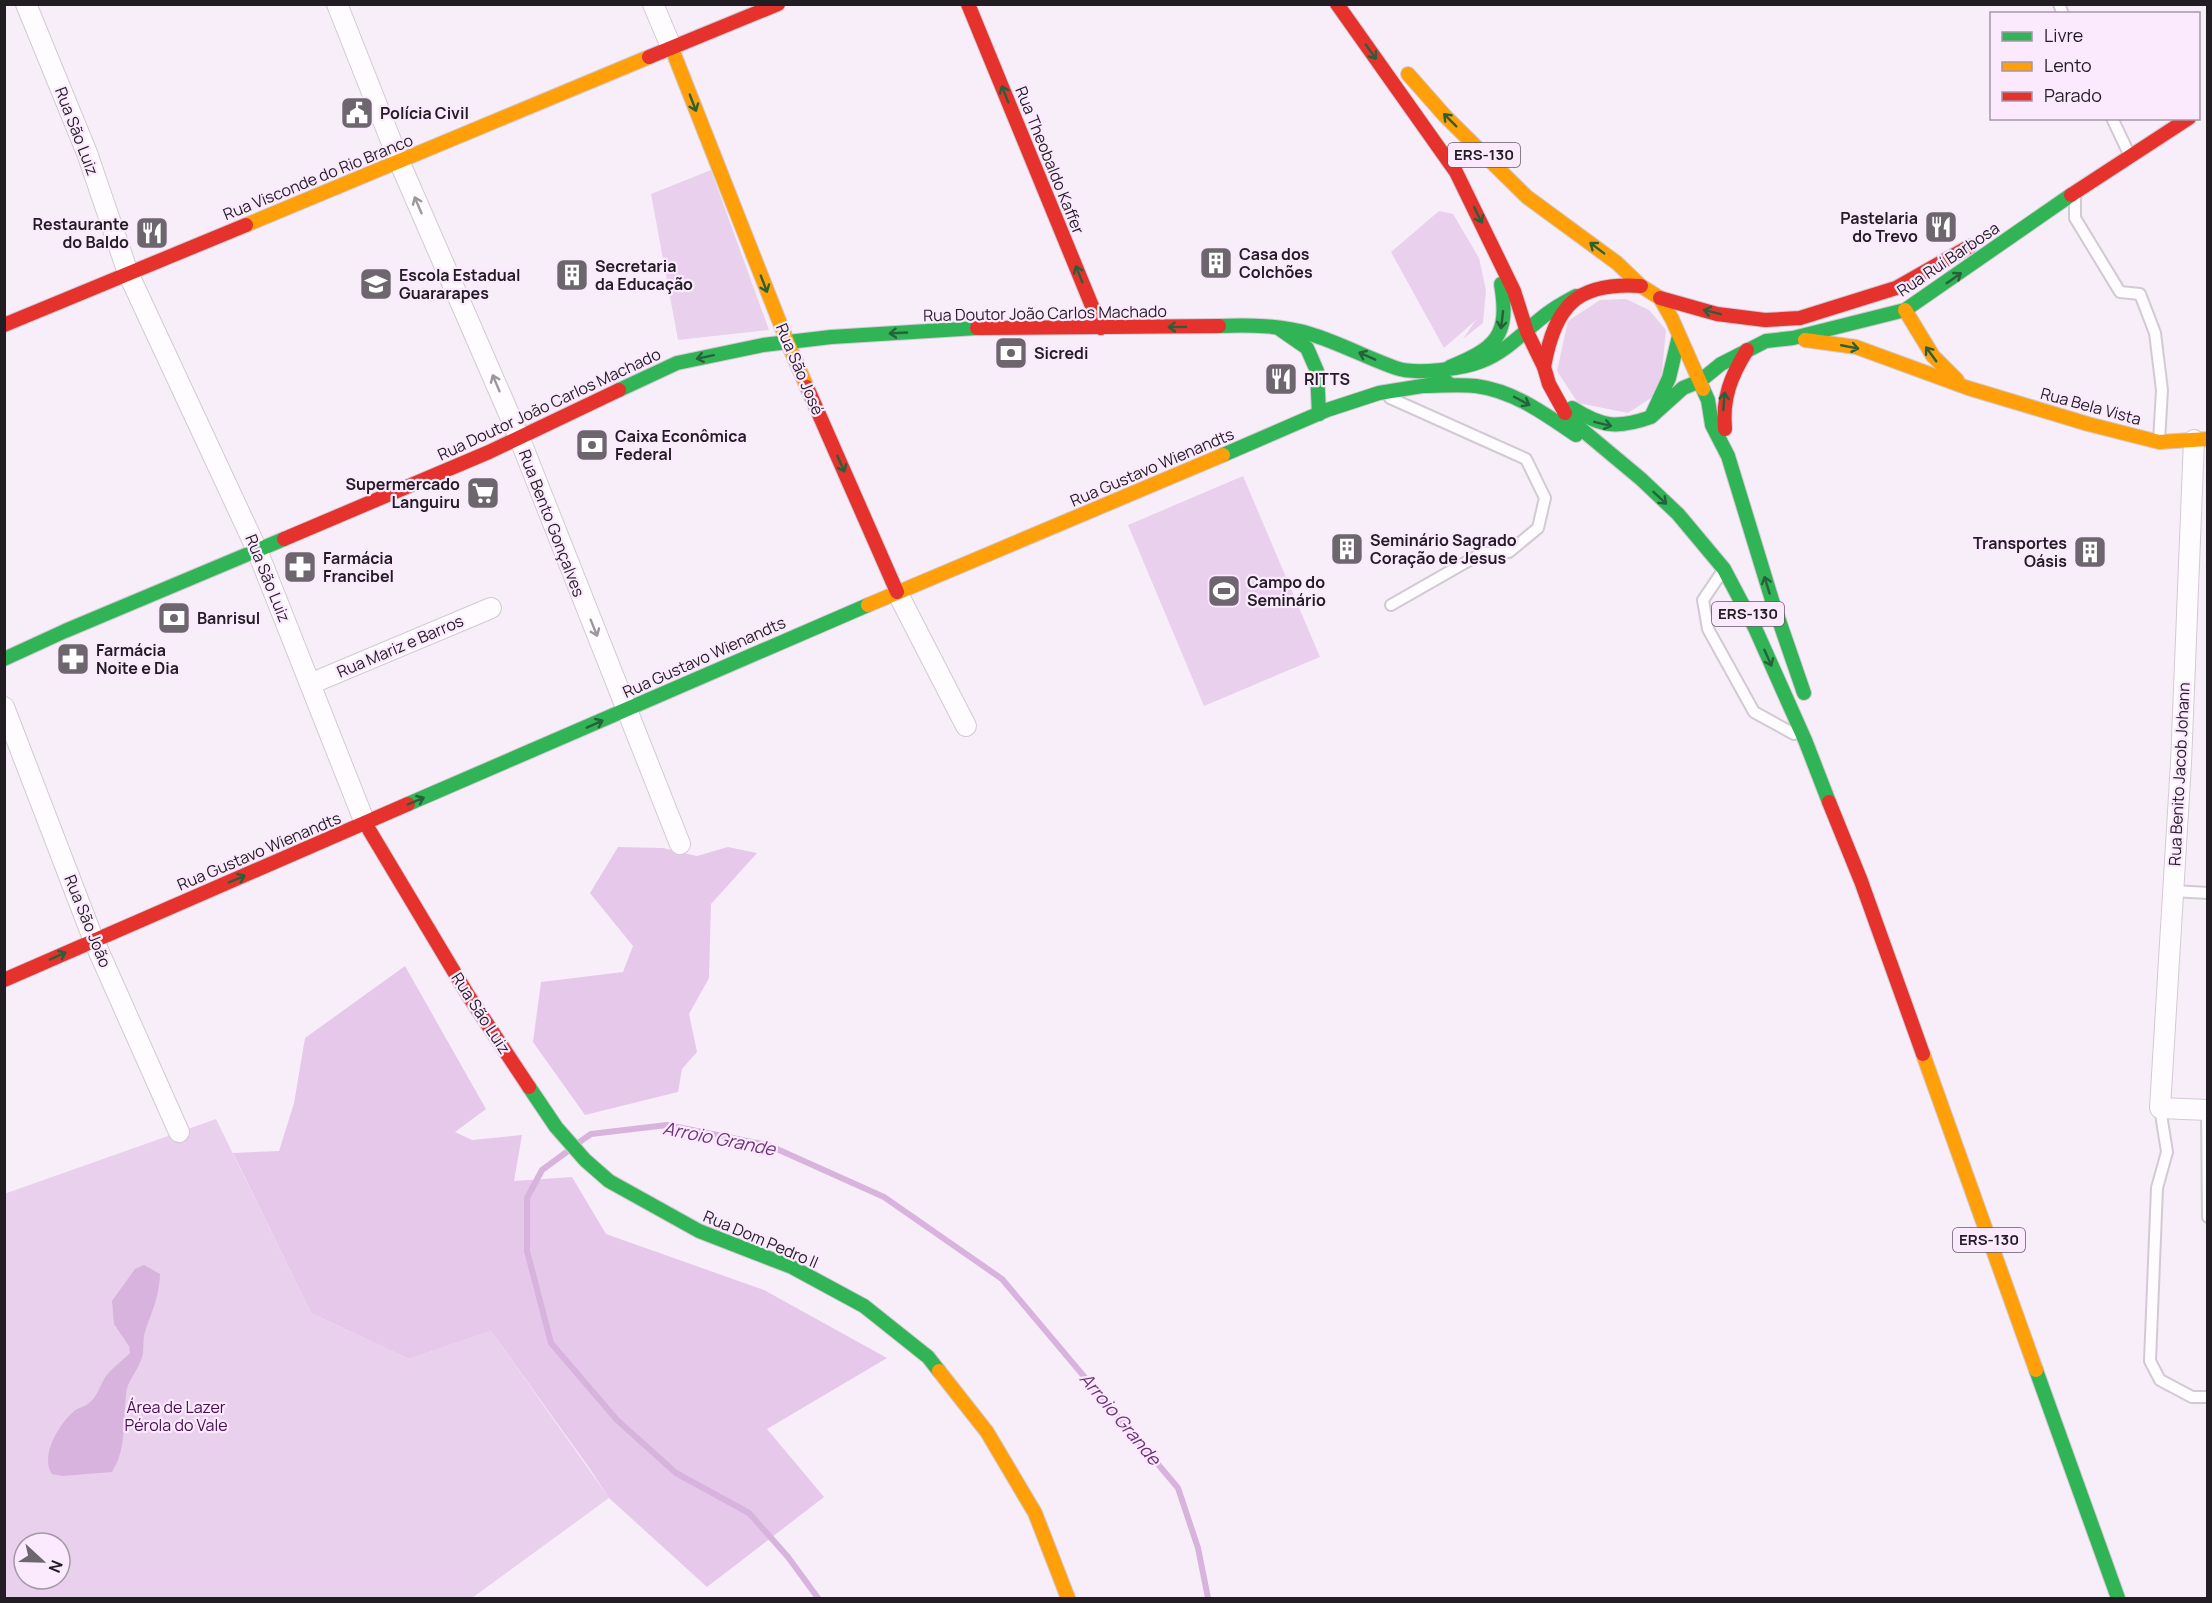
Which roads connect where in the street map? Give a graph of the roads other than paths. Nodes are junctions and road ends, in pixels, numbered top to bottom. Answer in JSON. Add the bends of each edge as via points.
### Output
{"nodes":[{"id":1,"x":26,"y":4,"type":"edge"},
{"id":2,"x":337,"y":4,"type":"edge"},
{"id":3,"x":653,"y":4,"type":"edge"},
{"id":4,"x":778,"y":4,"type":"edge"},
{"id":5,"x":969,"y":4,"type":"edge"},
{"id":6,"x":1337,"y":4,"type":"edge"},
{"id":7,"x":1345,"y":4,"type":"edge"},
{"id":8,"x":672,"y":48,"type":"junction"},
{"id":9,"x":2113,"y":120,"type":"edge"},
{"id":10,"x":2186,"y":120,"type":"edge"},
{"id":11,"x":2130,"y":156,"type":"junction"},
{"id":12,"x":399,"y":161,"type":"junction"},
{"id":13,"x":2076,"y":191,"type":"junction"},
{"id":14,"x":1491,"y":242,"type":"junction"},
{"id":15,"x":128,"y":273,"type":"junction"},
{"id":16,"x":1641,"y":286,"type":"junction"},
{"id":17,"x":1580,"y":294,"type":"junction"},
{"id":18,"x":1660,"y":298,"type":"junction"},
{"id":19,"x":1905,"y":310,"type":"junction"},
{"id":20,"x":1795,"y":318,"type":"junction"},
{"id":21,"x":4,"y":325,"type":"edge"},
{"id":22,"x":1101,"y":328,"type":"junction"},
{"id":23,"x":1279,"y":328,"type":"junction"},
{"id":24,"x":1527,"y":332,"type":"junction"},
{"id":25,"x":1678,"y":336,"type":"junction"},
{"id":26,"x":1792,"y":338,"type":"junction"},
{"id":27,"x":787,"y":341,"type":"junction"},
{"id":28,"x":1747,"y":350,"type":"junction"},
{"id":29,"x":1450,"y":367,"type":"junction"},
{"id":30,"x":1544,"y":367,"type":"junction"},
{"id":31,"x":1700,"y":381,"type":"junction"},
{"id":32,"x":1424,"y":386,"type":"junction"},
{"id":33,"x":1522,"y":386,"type":"dead end"},
{"id":34,"x":1968,"y":388,"type":"junction"},
{"id":35,"x":1379,"y":393,"type":"junction"},
{"id":36,"x":1540,"y":393,"type":"dead end"},
{"id":37,"x":1558,"y":400,"type":"junction"},
{"id":38,"x":1319,"y":414,"type":"junction"},
{"id":39,"x":1651,"y":417,"type":"junction"},
{"id":40,"x":519,"y":437,"type":"junction"},
{"id":41,"x":2201,"y":439,"type":"edge"},
{"id":42,"x":2159,"y":442,"type":"junction"},
{"id":43,"x":1728,"y":456,"type":"junction"},
{"id":44,"x":1641,"y":479,"type":"junction"},
{"id":45,"x":257,"y":550,"type":"junction"},
{"id":46,"x":1724,"y":569,"type":"junction"},
{"id":47,"x":897,"y":592,"type":"junction"},
{"id":48,"x":1391,"y":605,"type":"dead end"},
{"id":49,"x":490,"y":608,"type":"dead end"},
{"id":50,"x":4,"y":659,"type":"edge"},
{"id":51,"x":310,"y":684,"type":"junction"},
{"id":52,"x":4,"y":707,"type":"edge"},
{"id":53,"x":627,"y":709,"type":"junction"},
{"id":54,"x":1810,"y":710,"type":"dead end"},
{"id":55,"x":966,"y":726,"type":"dead end"},
{"id":56,"x":1805,"y":740,"type":"junction"},
{"id":57,"x":1825,"y":754,"type":"dead end"},
{"id":58,"x":365,"y":823,"type":"junction"},
{"id":59,"x":680,"y":844,"type":"dead end"},
{"id":60,"x":1861,"y":880,"type":"junction"},
{"id":61,"x":2173,"y":891,"type":"junction"},
{"id":62,"x":2208,"y":893,"type":"edge"},
{"id":63,"x":94,"y":940,"type":"junction"},
{"id":64,"x":4,"y":980,"type":"edge"},
{"id":65,"x":2160,"y":1108,"type":"junction"},
{"id":66,"x":2207,"y":1110,"type":"edge"},
{"id":67,"x":179,"y":1132,"type":"dead end"},
{"id":68,"x":585,"y":1160,"type":"joint"},
{"id":69,"x":2208,"y":1217,"type":"edge"},
{"id":70,"x":2208,"y":1397,"type":"edge"},
{"id":71,"x":1068,"y":1599,"type":"edge"},
{"id":72,"x":2118,"y":1599,"type":"edge"}],
"edges":[{"from":1,"to":15,"type":"street","name":"Rua São Luiz","via":[[87,153]]},
{"from":2,"to":12,"type":"street","name":"Rua Bento Gonçalves"},
{"from":3,"to":8,"type":"street","name":"Rua São José"},
{"from":4,"to":8,"type":"main road","name":"Rua Visconde do Rio Branco"},
{"from":22,"to":5,"type":"main road","name":"Rua Theobaldo Kaffer","one_way":true},
{"from":6,"to":14,"type":"main road","number":"ERS-130","one_way":true,"via":[[1456,172]]},
{"from":16,"to":7,"type":"main road","number":"ERS-130","one_way":true,"via":[[1617,263],[1527,197],[1445,116]]},
{"from":8,"to":12,"type":"main road","name":"Rua Visconde do Rio Branco"},
{"from":8,"to":27,"type":"main road","name":"Rua São José","one_way":true},
{"from":9,"to":11,"type":"lane"},
{"from":10,"to":11,"type":"main road","name":"Rua Ruí Barbosa"},
{"from":11,"to":13,"type":"main road","name":"Rua Ruí Barbosa"},
{"from":12,"to":15,"type":"main road","name":"Rua Visconde do Rio Branco"},
{"from":40,"to":12,"type":"street","name":"Rua Bento Gonçalves","one_way":true},
{"from":19,"to":13,"type":"main road","name":"Rua Ruí Barbosa","one_way":true},
{"from":13,"to":20,"type":"main road","name":"Rua Ruí Barbosa","via":[[1896,288]]},
{"from":13,"to":42,"type":"lane","via":[[2075,218],[2120,292],[2140,294],[2155,333],[2162,390]]},
{"from":14,"to":24,"type":"main road","number":"ERS-130","via":[[1514,291]]},
{"from":14,"to":29,"type":"main road","one_way":true,"via":[[1503,295],[1504,323],[1496,341]]},
{"from":15,"to":21,"type":"main road","name":"Rua Visconde do Rio Branco"},
{"from":15,"to":45,"type":"street","name":"Rua São Luiz"},
{"from":16,"to":17,"type":"main road","via":[[1596,287]]},
{"from":16,"to":18,"type":"main road","number":"ERS-130"},
{"from":17,"to":24,"type":"main road","name":"Rua Doutor João Carlos Machado","via":[[1549,312]]},
{"from":17,"to":30,"type":"main road","via":[[1554,329]]},
{"from":20,"to":18,"type":"main road","one_way":true,"via":[[1766,320],[1718,314]]},
{"from":18,"to":25,"type":"main road","number":"ERS-130"},
{"from":19,"to":20,"type":"main road","via":[[1885,305],[1835,318]]},
{"from":19,"to":26,"type":"main road","name":"Rua Ruí Barbosa"},
{"from":34,"to":19,"type":"main road","name":"Rua Bela Vista","one_way":true,"via":[[1939,366]]},
{"from":23,"to":22,"type":"main road","name":"Rua Doutor João Carlos Machado","one_way":true},
{"from":22,"to":27,"type":"main road","name":"Rua Doutor João Carlos Machado","one_way":true,"via":[[995,327]]},
{"from":29,"to":23,"type":"main road","name":"Rua Doutor João Carlos Machado","one_way":true,"via":[[1398,369],[1340,344]]},
{"from":23,"to":38,"type":"main road","via":[[1307,348],[1317,372]]},
{"from":24,"to":29,"type":"main road","name":"Rua Doutor João Carlos Machado","via":[[1498,354],[1480,362]]},
{"from":24,"to":30,"type":"main road","number":"ERS-130"},
{"from":25,"to":31,"type":"main road","number":"ERS-130"},
{"from":25,"to":39,"type":"main road","via":[[1674,364]]},
{"from":26,"to":28,"type":"main road","via":[[1766,341]]},
{"from":26,"to":34,"type":"main road","name":"Rua Bela Vista","one_way":true,"via":[[1856,347]]},
{"from":27,"to":40,"type":"main road","name":"Rua Doutor João Carlos Machado","one_way":true,"via":[[677,363]]},
{"from":27,"to":47,"type":"main road","name":"Rua São José","one_way":true},
{"from":28,"to":31,"type":"main road"},
{"from":43,"to":28,"type":"main road","one_way":true,"via":[[1723,416],[1725,390]]},
{"from":30,"to":37,"type":"main road","number":"ERS-130"},
{"from":31,"to":39,"type":"main road","via":[[1683,388]]},
{"from":31,"to":43,"type":"main road","number":"ERS-130","via":[[1712,425]]},
{"from":32,"to":33,"type":"main road","via":[[1470,378]]},
{"from":32,"to":35,"type":"main road","name":"Rua Gustavo Wienandts"},
{"from":32,"to":44,"type":"main road","one_way":true,"via":[[1475,386],[1513,397],[1539,410]]},
{"from":34,"to":42,"type":"main road","name":"Rua Bela Vista"},
{"from":35,"to":38,"type":"main road","name":"Rua Gustavo Wienandts"},
{"from":35,"to":48,"type":"lane","via":[[1526,459],[1545,498],[1538,528],[1509,552],[1482,553]]},
{"from":36,"to":37,"type":"main road"},
{"from":37,"to":39,"type":"main road","one_way":true,"via":[[1594,422],[1617,427]]},
{"from":37,"to":44,"type":"main road","number":"ERS-130","via":[[1568,418]]},
{"from":38,"to":47,"type":"main road","name":"Rua Gustavo Wienandts"},
{"from":40,"to":45,"type":"main road","name":"Rua Doutor João Carlos Machado"},
{"from":40,"to":53,"type":"street","name":"Rua Bento Gonçalves","one_way":true},
{"from":41,"to":42,"type":"main road","name":"Rua Bela Vista"},
{"from":41,"to":61,"type":"street","name":"Rua Benito Jacob Johann"},
{"from":54,"to":43,"type":"main road","number":"ERS-130","one_way":true},
{"from":44,"to":46,"type":"main road","number":"ERS-130","one_way":true},
{"from":45,"to":50,"type":"main road","name":"Rua Doutor João Carlos Machado"},
{"from":45,"to":51,"type":"street","name":"Rua São Luiz"},
{"from":46,"to":56,"type":"main road","number":"ERS-130","one_way":true},
{"from":46,"to":56,"type":"lane","via":[[1703,600],[1708,629],[1754,712]]},
{"from":47,"to":53,"type":"main road","name":"Rua Gustavo Wienandts"},
{"from":47,"to":55,"type":"street","name":"Rua São José"},
{"from":49,"to":51,"type":"street","name":"Rua Mariz e Barros"},
{"from":51,"to":58,"type":"street","name":"Rua São Luiz"},
{"from":52,"to":63,"type":"street","name":"Rua São João"},
{"from":58,"to":53,"type":"main road","name":"Rua Gustavo Wienandts","one_way":true},
{"from":53,"to":59,"type":"street","name":"Rua Bento Gonçalves"},
{"from":56,"to":60,"type":"main road","number":"ERS-130"},
{"from":57,"to":60,"type":"main road","number":"ERS-130"},
{"from":63,"to":58,"type":"main road","name":"Rua Gustavo Wienandts","one_way":true},
{"from":58,"to":68,"type":"main road","name":"Rua São Luiz","via":[[468,995],[556,1127]]},
{"from":60,"to":72,"type":"main road","number":"ERS-130"},
{"from":61,"to":62,"type":"lane"},
{"from":61,"to":65,"type":"street","name":"Rua Benito Jacob Johann"},
{"from":64,"to":63,"type":"main road","name":"Rua Gustavo Wienandts","one_way":true},
{"from":63,"to":67,"type":"street","name":"Rua São João"},
{"from":65,"to":66,"type":"street"},
{"from":65,"to":70,"type":"lane","via":[[2167,1152],[2157,1188],[2150,1361],[2160,1380],[2192,1397]]},
{"from":66,"to":69,"type":"lane"},
{"from":68,"to":71,"type":"main road","name":"Rua Dom Pedro II","via":[[609,1181],[699,1231],[792,1267],[864,1306],[928,1357],[987,1432],[1035,1513]]}]}
